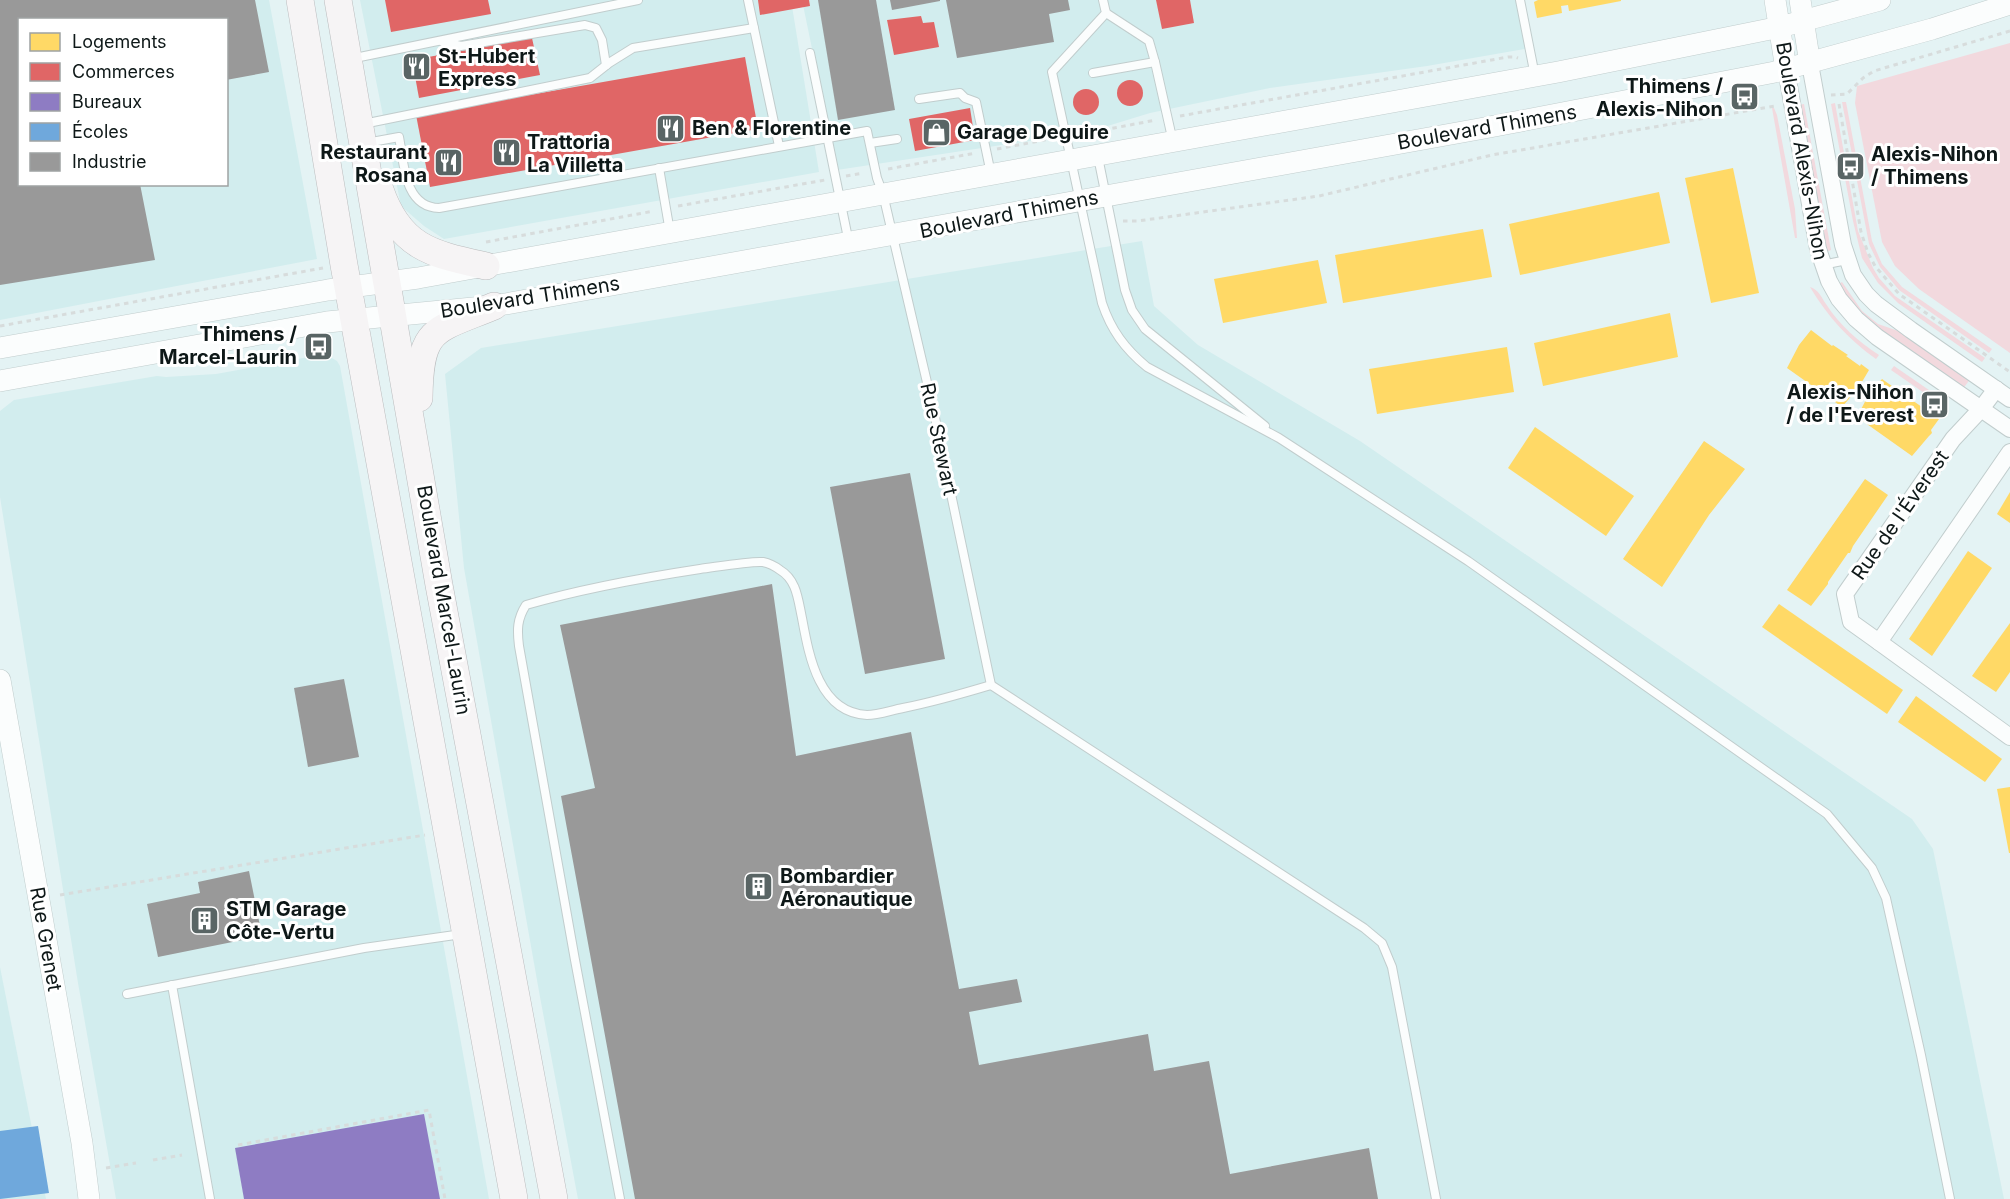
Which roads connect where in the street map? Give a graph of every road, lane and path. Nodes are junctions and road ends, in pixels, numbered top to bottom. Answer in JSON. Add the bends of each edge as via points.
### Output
{"nodes":[{"id":1,"x":300,"y":0,"type":"edge"},
{"id":2,"x":338,"y":0,"type":"edge"},
{"id":3,"x":638,"y":0,"type":"edge"},
{"id":4,"x":748,"y":0,"type":"edge"},
{"id":5,"x":1103,"y":0,"type":"edge"},
{"id":6,"x":1520,"y":0,"type":"edge"},
{"id":7,"x":1775,"y":0,"type":"edge"},
{"id":8,"x":1800,"y":0,"type":"edge"},
{"id":9,"x":1880,"y":0,"type":"edge"},
{"id":10,"x":2010,"y":4,"type":"edge"},
{"id":11,"x":1106,"y":13,"type":"junction"},
{"id":12,"x":1803,"y":21,"type":"junction"},
{"id":13,"x":1779,"y":27,"type":"junction"},
{"id":14,"x":754,"y":28,"type":"junction"},
{"id":15,"x":2010,"y":31,"type":"edge"},
{"id":16,"x":438,"y":41,"type":"junction"},
{"id":17,"x":810,"y":53,"type":"dead end"},
{"id":18,"x":1515,"y":57,"type":"dead end"},
{"id":19,"x":349,"y":59,"type":"junction"},
{"id":20,"x":1155,"y":62,"type":"junction"},
{"id":21,"x":1810,"y":64,"type":"junction"},
{"id":22,"x":606,"y":65,"type":"junction"},
{"id":23,"x":1786,"y":69,"type":"junction"},
{"id":24,"x":1093,"y":74,"type":"dead end"},
{"id":25,"x":1535,"y":76,"type":"junction"},
{"id":26,"x":1832,"y":95,"type":"dead end"},
{"id":27,"x":919,"y":99,"type":"dead end"},
{"id":28,"x":1839,"y":104,"type":"dead end"},
{"id":29,"x":1774,"y":106,"type":"dead end"},
{"id":30,"x":1186,"y":115,"type":"dead end"},
{"id":31,"x":1153,"y":121,"type":"dead end"},
{"id":32,"x":362,"y":134,"type":"junction"},
{"id":33,"x":1084,"y":134,"type":"dead end"},
{"id":34,"x":827,"y":137,"type":"junction"},
{"id":35,"x":897,"y":139,"type":"dead end"},
{"id":36,"x":1053,"y":139,"type":"dead end"},
{"id":37,"x":1173,"y":142,"type":"junction"},
{"id":38,"x":870,"y":143,"type":"junction"},
{"id":39,"x":779,"y":146,"type":"junction"},
{"id":40,"x":997,"y":149,"type":"dead end"},
{"id":41,"x":975,"y":153,"type":"dead end"},
{"id":42,"x":1098,"y":156,"type":"junction"},
{"id":43,"x":1071,"y":161,"type":"junction"},
{"id":44,"x":1859,"y":164,"type":"dead end"},
{"id":45,"x":1850,"y":166,"type":"junction"},
{"id":46,"x":659,"y":168,"type":"junction"},
{"id":47,"x":883,"y":170,"type":"dead end"},
{"id":48,"x":867,"y":173,"type":"dead end"},
{"id":49,"x":991,"y":174,"type":"junction"},
{"id":50,"x":846,"y":176,"type":"dead end"},
{"id":51,"x":822,"y":180,"type":"dead end"},
{"id":52,"x":883,"y":194,"type":"junction"},
{"id":53,"x":1106,"y":195,"type":"junction"},
{"id":54,"x":840,"y":201,"type":"junction"},
{"id":55,"x":1080,"y":201,"type":"junction"},
{"id":56,"x":681,"y":206,"type":"dead end"},
{"id":57,"x":650,"y":212,"type":"dead end"},
{"id":58,"x":1138,"y":221,"type":"dead end"},
{"id":59,"x":670,"y":232,"type":"junction"},
{"id":60,"x":892,"y":236,"type":"junction"},
{"id":61,"x":849,"y":244,"type":"junction"},
{"id":62,"x":486,"y":254,"type":"junction"},
{"id":63,"x":1847,"y":260,"type":"junction"},
{"id":64,"x":1822,"y":265,"type":"junction"},
{"id":65,"x":324,"y":267,"type":"dead end"},
{"id":66,"x":386,"y":283,"type":"junction"},
{"id":67,"x":349,"y":288,"type":"junction"},
{"id":68,"x":494,"y":306,"type":"junction"},
{"id":69,"x":392,"y":315,"type":"junction"},
{"id":70,"x":354,"y":318,"type":"junction"},
{"id":71,"x":0,"y":326,"type":"edge"},
{"id":72,"x":0,"y":348,"type":"edge"},
{"id":73,"x":2010,"y":372,"type":"edge"},
{"id":74,"x":0,"y":381,"type":"edge"},
{"id":75,"x":1996,"y":388,"type":"junction"},
{"id":76,"x":2010,"y":399,"type":"edge"},
{"id":77,"x":1981,"y":409,"type":"junction"},
{"id":78,"x":2010,"y":429,"type":"edge"},
{"id":79,"x":1279,"y":438,"type":"junction"},
{"id":80,"x":2010,"y":452,"type":"edge"},
{"id":81,"x":418,"y":453,"type":"junction"},
{"id":82,"x":1879,"y":642,"type":"junction"},
{"id":83,"x":0,"y":680,"type":"edge"},
{"id":84,"x":991,"y":685,"type":"junction"},
{"id":85,"x":2010,"y":737,"type":"edge"},
{"id":86,"x":431,"y":834,"type":"dead end"},
{"id":87,"x":60,"y":895,"type":"dead end"},
{"id":88,"x":504,"y":927,"type":"junction"},
{"id":89,"x":465,"y":934,"type":"junction"},
{"id":90,"x":172,"y":985,"type":"junction"},
{"id":91,"x":127,"y":994,"type":"dead end"},
{"id":92,"x":238,"y":1145,"type":"dead end"},
{"id":93,"x":182,"y":1155,"type":"dead end"},
{"id":94,"x":153,"y":1160,"type":"dead end"},
{"id":95,"x":136,"y":1163,"type":"dead end"},
{"id":96,"x":106,"y":1168,"type":"dead end"},
{"id":97,"x":89,"y":1199,"type":"edge"},
{"id":98,"x":210,"y":1199,"type":"edge"},
{"id":99,"x":445,"y":1199,"type":"edge"},
{"id":100,"x":514,"y":1199,"type":"edge"},
{"id":101,"x":554,"y":1199,"type":"edge"},
{"id":102,"x":620,"y":1199,"type":"edge"},
{"id":103,"x":1436,"y":1199,"type":"edge"},
{"id":104,"x":1950,"y":1199,"type":"edge"}],
"edges":[{"from":1,"to":67,"type":"main road","name":"Boulevard Marcel-Laurin"},
{"from":2,"to":19,"type":"main road","name":"Boulevard Marcel-Laurin"},
{"from":3,"to":16,"type":"lane"},
{"from":4,"to":14,"type":"lane"},
{"from":5,"to":11,"type":"lane"},
{"from":6,"to":25,"type":"lane"},
{"from":7,"to":13,"type":"street","name":"Boulevard Alexis-Nihon"},
{"from":8,"to":12,"type":"street","name":"Boulevard Alexis-Nihon"},
{"from":9,"to":12,"type":"street","name":"Boulevard Thimens"},
{"from":10,"to":21,"type":"street","name":"Boulevard Thimens"},
{"from":11,"to":20,"type":"lane","via":[[1149,41]]},
{"from":11,"to":43,"type":"lane","via":[[1052,72]]},
{"from":12,"to":13,"type":"street","name":"Boulevard Thimens"},
{"from":12,"to":21,"type":"street","name":"Boulevard Alexis-Nihon"},
{"from":13,"to":23,"type":"street","name":"Boulevard Alexis-Nihon"},
{"from":13,"to":25,"type":"street","name":"Boulevard Thimens"},
{"from":14,"to":22,"type":"lane","via":[[633,48]]},
{"from":14,"to":39,"type":"lane"},
{"from":15,"to":26,"type":"path","via":[[1874,71],[1847,94]]},
{"from":16,"to":19,"type":"lane"},
{"from":16,"to":22,"type":"lane","via":[[461,46],[585,25],[596,28],[603,40]]},
{"from":17,"to":34,"type":"lane"},
{"from":18,"to":30,"type":"path"},
{"from":19,"to":32,"type":"main road","name":"Boulevard Marcel-Laurin"},
{"from":20,"to":24,"type":"lane"},
{"from":20,"to":37,"type":"lane"},
{"from":21,"to":23,"type":"street","name":"Boulevard Thimens"},
{"from":21,"to":63,"type":"street","name":"Boulevard Alexis-Nihon"},
{"from":22,"to":32,"type":"lane","via":[[590,78]]},
{"from":23,"to":53,"type":"street","name":"Boulevard Thimens","via":[[1479,129]]},
{"from":23,"to":64,"type":"street","name":"Boulevard Alexis-Nihon"},
{"from":25,"to":37,"type":"street","name":"Boulevard Thimens"},
{"from":27,"to":49,"type":"lane","via":[[960,93],[976,102]]},
{"from":28,"to":45,"type":"path"},
{"from":29,"to":58,"type":"path","name":"Boulevard Thimens","via":[[1492,155],[1319,196]]},
{"from":31,"to":33,"type":"path"},
{"from":32,"to":46,"type":"lane","via":[[399,137],[410,191],[420,203],[432,208]]},
{"from":32,"to":62,"type":"main road","via":[[384,204],[402,230],[419,245],[449,258]]},
{"from":32,"to":66,"type":"main road","name":"Boulevard Marcel-Laurin"},
{"from":34,"to":38,"type":"lane","via":[[867,131]]},
{"from":34,"to":39,"type":"lane"},
{"from":34,"to":54,"type":"lane"},
{"from":35,"to":38,"type":"lane"},
{"from":36,"to":40,"type":"path"},
{"from":37,"to":42,"type":"street","name":"Boulevard Thimens"},
{"from":38,"to":52,"type":"lane","name":"Rue Stewart"},
{"from":39,"to":46,"type":"lane"},
{"from":41,"to":47,"type":"path"},
{"from":42,"to":43,"type":"street","name":"Boulevard Thimens"},
{"from":42,"to":53,"type":"lane"},
{"from":43,"to":49,"type":"street","name":"Boulevard Thimens"},
{"from":43,"to":55,"type":"lane"},
{"from":44,"to":45,"type":"path"},
{"from":45,"to":73,"type":"path","via":[[1864,241],[1883,277],[1909,302]]},
{"from":46,"to":59,"type":"lane"},
{"from":48,"to":50,"type":"path"},
{"from":49,"to":52,"type":"street","name":"Boulevard Thimens"},
{"from":51,"to":56,"type":"path"},
{"from":52,"to":54,"type":"street","name":"Boulevard Thimens"},
{"from":52,"to":60,"type":"lane","name":"Rue Stewart"},
{"from":53,"to":55,"type":"street","name":"Boulevard Thimens"},
{"from":53,"to":79,"type":"lane","via":[[1125,290],[1137,319],[1153,338]]},
{"from":54,"to":59,"type":"street","name":"Boulevard Thimens"},
{"from":54,"to":61,"type":"lane"},
{"from":55,"to":60,"type":"street","name":"Boulevard Thimens"},
{"from":55,"to":79,"type":"lane","via":[[1102,303],[1123,344],[1160,375]]},
{"from":57,"to":62,"type":"path"},
{"from":59,"to":62,"type":"street","name":"Boulevard Thimens"},
{"from":60,"to":61,"type":"street","name":"Boulevard Thimens"},
{"from":60,"to":84,"type":"lane","name":"Rue Stewart","via":[[909,299]]},
{"from":61,"to":68,"type":"street","name":"Boulevard Thimens"},
{"from":62,"to":66,"type":"street","name":"Boulevard Thimens"},
{"from":63,"to":64,"type":"lane"},
{"from":63,"to":75,"type":"street","name":"Boulevard Alexis-Nihon","via":[[1858,284],[1876,304]]},
{"from":64,"to":77,"type":"street","name":"Boulevard Alexis-Nihon","via":[[1839,299],[1866,328]]},
{"from":65,"to":71,"type":"path"},
{"from":66,"to":67,"type":"street","name":"Boulevard Thimens"},
{"from":66,"to":69,"type":"main road","name":"Boulevard Marcel-Laurin"},
{"from":67,"to":70,"type":"main road","name":"Boulevard Marcel-Laurin"},
{"from":67,"to":72,"type":"street","name":"Boulevard Thimens"},
{"from":68,"to":69,"type":"street","name":"Boulevard Thimens"},
{"from":68,"to":81,"type":"main road","via":[[436,331],[426,344],[420,366]]},
{"from":69,"to":70,"type":"street","name":"Boulevard Thimens"},
{"from":69,"to":81,"type":"main road","name":"Boulevard Marcel-Laurin"},
{"from":70,"to":74,"type":"street","name":"Boulevard Thimens"},
{"from":70,"to":89,"type":"main road","name":"Boulevard Marcel-Laurin"},
{"from":75,"to":76,"type":"street","name":"Boulevard Alexis-Nihon"},
{"from":75,"to":77,"type":"street","name":"Rue de l'Éverest"},
{"from":77,"to":78,"type":"street","name":"Boulevard Alexis-Nihon"},
{"from":77,"to":82,"type":"street","name":"Rue de l'Éverest","via":[[1953,439],[1845,594],[1851,622]]},
{"from":79,"to":104,"type":"lane","via":[[1468,561],[1827,814],[1872,868],[1886,898]]},
{"from":80,"to":82,"type":"street"},
{"from":81,"to":88,"type":"main road","name":"Boulevard Marcel-Laurin"},
{"from":82,"to":85,"type":"street","name":"Rue de l'Éverest"},
{"from":83,"to":97,"type":"street","name":"Rue Grenet"},
{"from":84,"to":102,"type":"lane","via":[[868,715],[838,706],[817,675],[792,581],[765,562],[660,575],[575,590],[526,604],[518,621],[518,639]]},
{"from":84,"to":103,"type":"lane","via":[[1364,928],[1382,944],[1392,967]]},
{"from":86,"to":87,"type":"path"},
{"from":88,"to":89,"type":"main road"},
{"from":88,"to":101,"type":"main road","name":"Boulevard Marcel-Laurin"},
{"from":89,"to":90,"type":"lane","via":[[364,948]]},
{"from":89,"to":100,"type":"main road","name":"Boulevard Marcel-Laurin"},
{"from":90,"to":91,"type":"lane"},
{"from":90,"to":98,"type":"lane"},
{"from":92,"to":99,"type":"path","via":[[429,1110]]},
{"from":93,"to":94,"type":"path"},
{"from":95,"to":96,"type":"path"}]}
